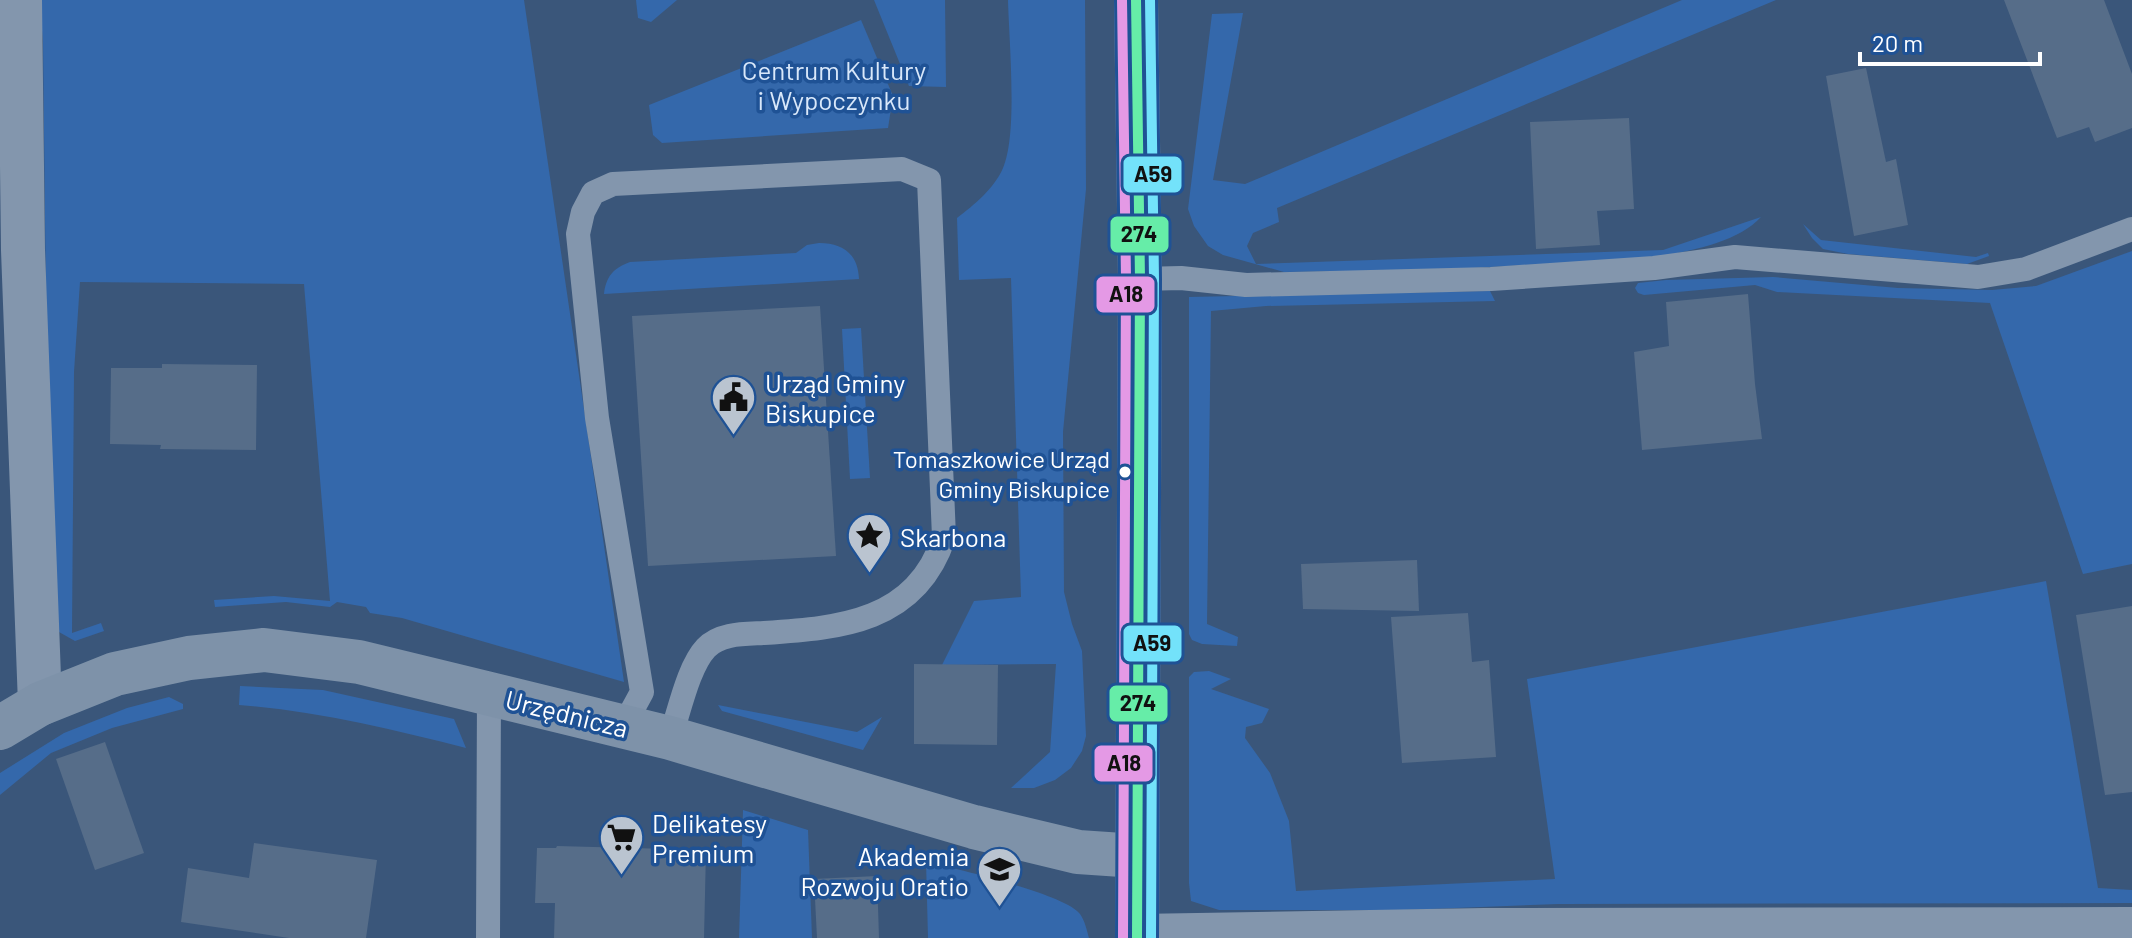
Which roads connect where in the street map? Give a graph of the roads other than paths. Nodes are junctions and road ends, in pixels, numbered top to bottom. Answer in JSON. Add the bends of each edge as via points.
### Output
{"nodes":[{"id":1,"x":20,"y":0,"type":"edge"},
{"id":2,"x":1136,"y":0,"type":"edge"},
{"id":3,"x":2132,"y":229,"type":"edge"},
{"id":4,"x":1140,"y":279,"type":"junction"},
{"id":5,"x":489,"y":693,"type":"junction"},
{"id":6,"x":40,"y":704,"type":"junction"},
{"id":7,"x":623,"y":727,"type":"junction"},
{"id":8,"x":0,"y":728,"type":"edge"},
{"id":9,"x":670,"y":738,"type":"junction"},
{"id":10,"x":1137,"y":856,"type":"junction"},
{"id":11,"x":2132,"y":929,"type":"edge"},
{"id":12,"x":1137,"y":937,"type":"edge"},
{"id":13,"x":488,"y":938,"type":"edge"}],
"edges":[{"from":1,"to":6,"type":"street","via":[[23,250]]},
{"from":2,"to":4,"type":"street"},
{"from":3,"to":4,"type":"lane","via":[[2026,269],[1978,277],[1735,257],[1491,279],[1246,285]]},
{"from":4,"to":10,"type":"street"},
{"from":5,"to":6,"type":"street","name":"Urzędnicza","via":[[359,662],[264,650],[189,658],[115,674]]},
{"from":5,"to":7,"type":"street","name":"Urzędnicza"},
{"from":5,"to":13,"type":"lane"},
{"from":6,"to":8,"type":"street","name":"Urzędnicza"},
{"from":7,"to":9,"type":"street","name":"Urzędnicza"},
{"from":7,"to":9,"type":"lane","via":[[642,692],[582,291],[578,234],[593,193],[613,184],[902,169],[929,180],[944,537],[936,562],[922,582],[862,620],[825,629],[736,635],[708,645],[693,671]]},
{"from":9,"to":10,"type":"street","name":"Urzędnicza","via":[[974,827],[1078,852]]},
{"from":10,"to":12,"type":"street"},
{"from":11,"to":12,"type":"street","via":[[1484,930]]}]}
